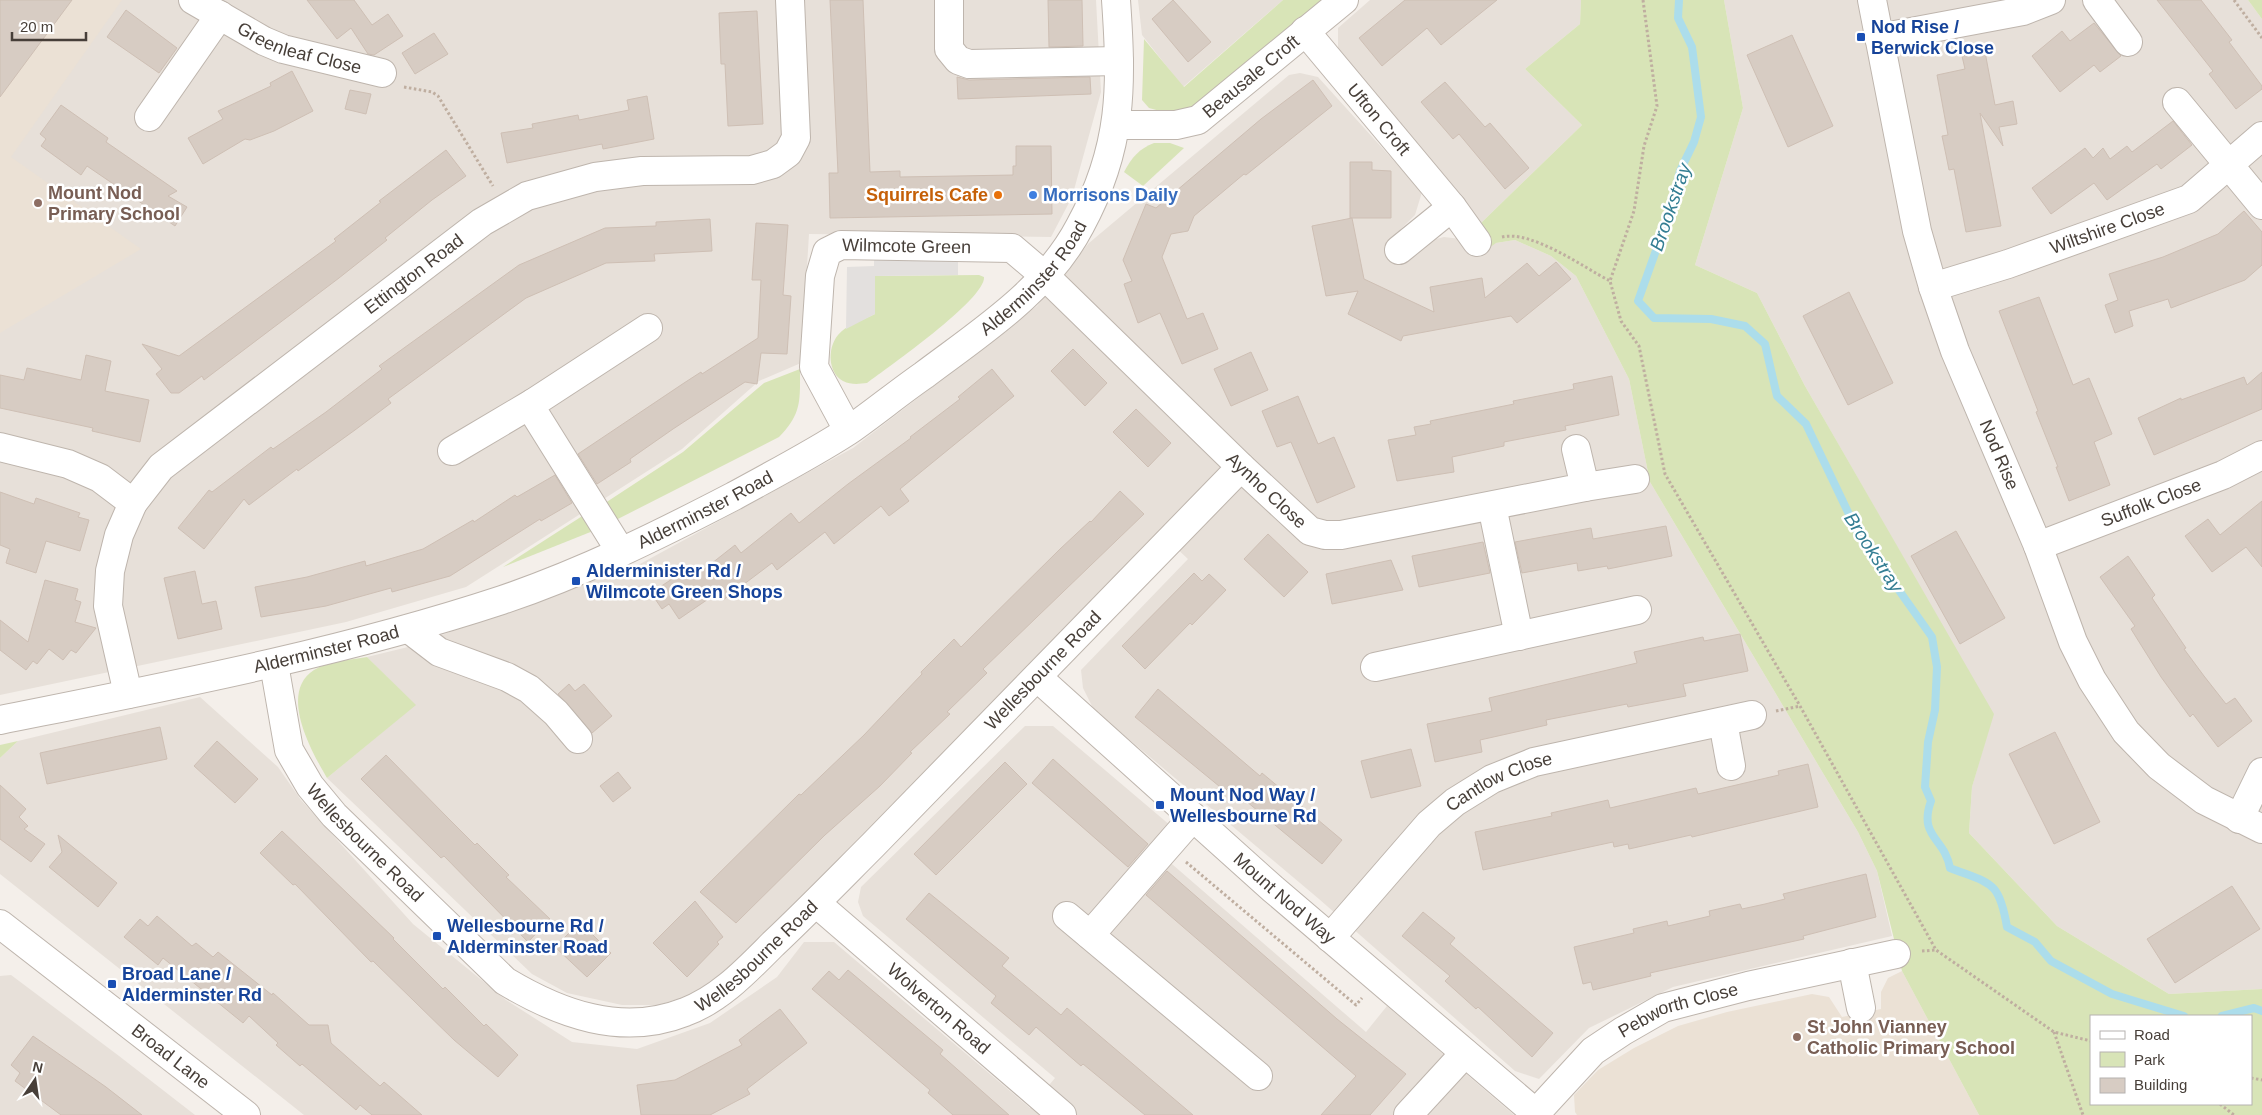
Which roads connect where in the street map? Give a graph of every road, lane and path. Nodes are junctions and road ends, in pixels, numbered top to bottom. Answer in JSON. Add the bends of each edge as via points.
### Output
{"nodes":[{"id":1,"x":193,"y":0,"type":"edge"},
{"id":2,"x":790,"y":0,"type":"edge"},
{"id":3,"x":949,"y":0,"type":"edge"},
{"id":4,"x":1116,"y":0,"type":"edge"},
{"id":5,"x":1344,"y":0,"type":"edge"},
{"id":6,"x":1643,"y":0,"type":"edge"},
{"id":7,"x":1872,"y":0,"type":"edge"},
{"id":8,"x":2051,"y":0,"type":"edge"},
{"id":9,"x":2097,"y":0,"type":"edge"},
{"id":10,"x":2234,"y":0,"type":"edge"},
{"id":11,"x":220,"y":15,"type":"junction"},
{"id":12,"x":1306,"y":31,"type":"junction"},
{"id":13,"x":1879,"y":38,"type":"junction"},
{"id":14,"x":2262,"y":38,"type":"edge"},
{"id":15,"x":2128,"y":42,"type":"dead end"},
{"id":16,"x":1119,"y":62,"type":"junction"},
{"id":17,"x":382,"y":73,"type":"joint"},
{"id":18,"x":2177,"y":102,"type":"dead end"},
{"id":19,"x":149,"y":117,"type":"dead end"},
{"id":20,"x":1117,"y":125,"type":"junction"},
{"id":21,"x":2262,"y":136,"type":"edge"},
{"id":22,"x":2228,"y":165,"type":"junction"},
{"id":23,"x":2262,"y":205,"type":"edge"},
{"id":24,"x":508,"y":207,"type":"junction"},
{"id":25,"x":1452,"y":207,"type":"junction"},
{"id":26,"x":1477,"y":242,"type":"joint"},
{"id":27,"x":1399,"y":250,"type":"dead end"},
{"id":28,"x":1045,"y":276,"type":"junction"},
{"id":29,"x":1610,"y":281,"type":"junction"},
{"id":30,"x":1933,"y":287,"type":"junction"},
{"id":31,"x":648,"y":328,"type":"dead end"},
{"id":32,"x":533,"y":403,"type":"junction"},
{"id":33,"x":848,"y":430,"type":"junction"},
{"id":34,"x":0,"y":447,"type":"edge"},
{"id":35,"x":1576,"y":449,"type":"dead end"},
{"id":36,"x":452,"y":451,"type":"dead end"},
{"id":37,"x":2262,"y":455,"type":"edge"},
{"id":38,"x":1241,"y":467,"type":"junction"},
{"id":39,"x":1635,"y":479,"type":"dead end"},
{"id":40,"x":1585,"y":487,"type":"junction"},
{"id":41,"x":133,"y":503,"type":"junction"},
{"id":42,"x":1492,"y":506,"type":"junction"},
{"id":43,"x":2038,"y":546,"type":"junction"},
{"id":44,"x":621,"y":552,"type":"junction"},
{"id":45,"x":1637,"y":610,"type":"dead end"},
{"id":46,"x":409,"y":629,"type":"junction"},
{"id":47,"x":1519,"y":636,"type":"junction"},
{"id":48,"x":274,"y":664,"type":"junction"},
{"id":49,"x":1375,"y":667,"type":"dead end"},
{"id":50,"x":1037,"y":677,"type":"junction"},
{"id":51,"x":128,"y":694,"type":"junction"},
{"id":52,"x":1752,"y":715,"type":"dead end"},
{"id":53,"x":0,"y":720,"type":"edge"},
{"id":54,"x":1723,"y":722,"type":"junction"},
{"id":55,"x":578,"y":739,"type":"dead end"},
{"id":56,"x":1732,"y":766,"type":"dead end"},
{"id":57,"x":2262,"y":772,"type":"edge"},
{"id":58,"x":1201,"y":824,"type":"junction"},
{"id":59,"x":2250,"y":824,"type":"edge"},
{"id":60,"x":816,"y":903,"type":"junction"},
{"id":61,"x":1067,"y":916,"type":"dead end"},
{"id":62,"x":0,"y":924,"type":"edge"},
{"id":63,"x":1090,"y":935,"type":"junction"},
{"id":64,"x":1330,"y":938,"type":"junction"},
{"id":65,"x":1896,"y":954,"type":"dead end"},
{"id":66,"x":1852,"y":963,"type":"junction"},
{"id":67,"x":1378,"y":979,"type":"junction"},
{"id":68,"x":1861,"y":1008,"type":"dead end"},
{"id":69,"x":2054,"y":1032,"type":"junction"},
{"id":70,"x":2090,"y":1041,"type":"edge"},
{"id":71,"x":1465,"y":1053,"type":"junction"},
{"id":72,"x":1258,"y":1076,"type":"dead end"},
{"id":73,"x":2221,"y":1105,"type":"edge"},
{"id":74,"x":1537,"y":1114,"type":"edge"},
{"id":75,"x":246,"y":1115,"type":"edge"},
{"id":76,"x":1062,"y":1115,"type":"edge"},
{"id":77,"x":1408,"y":1115,"type":"edge"},
{"id":78,"x":2083,"y":1115,"type":"edge"},
{"id":79,"x":2234,"y":1115,"type":"edge"}],
"edges":[{"from":1,"to":11,"type":"street","name":"Greenleaf Close"},
{"from":2,"to":24,"type":"street","name":"Ettington Road","via":[[796,138],[788,153],[773,164],[752,170],[642,171],[595,177],[527,196]]},
{"from":3,"to":16,"type":"street","via":[[949,50],[958,60],[969,64]]},
{"from":4,"to":16,"type":"street","name":"Alderminster Road"},
{"from":5,"to":12,"type":"street","name":"Beausale Croft"},
{"from":6,"to":29,"type":"path","via":[[1657,106],[1644,146],[1634,211]]},
{"from":7,"to":13,"type":"street","name":"Nod Rise"},
{"from":8,"to":13,"type":"street","via":[[2023,11]]},
{"from":9,"to":15,"type":"street"},
{"from":10,"to":14,"type":"path"},
{"from":11,"to":17,"type":"street","name":"Greenleaf Close","via":[[283,49]]},
{"from":11,"to":19,"type":"street","name":"Greenleaf Close"},
{"from":12,"to":20,"type":"street","name":"Beausale Croft","via":[[1198,120],[1176,125]]},
{"from":12,"to":25,"type":"street","name":"Ufton Croft"},
{"from":13,"to":30,"type":"street","name":"Nod Rise","via":[[1917,231]]},
{"from":16,"to":20,"type":"street","name":"Alderminster Road"},
{"from":17,"to":24,"type":"path","via":[[402,87],[438,96]]},
{"from":18,"to":22,"type":"street"},
{"from":20,"to":28,"type":"street","name":"Alderminster Road","via":[[1103,175],[1082,221],[1063,254]]},
{"from":21,"to":22,"type":"street","name":"Wiltshire Close"},
{"from":22,"to":23,"type":"street"},
{"from":22,"to":30,"type":"street","name":"Wiltshire Close","via":[[2189,199],[2168,208]]},
{"from":24,"to":41,"type":"street","name":"Ettington Road","via":[[482,222],[161,467]]},
{"from":25,"to":26,"type":"street","name":"Ufton Croft"},
{"from":25,"to":27,"type":"street"},
{"from":26,"to":29,"type":"path","via":[[1510,235],[1532,240]]},
{"from":28,"to":33,"type":"street","name":"Alderminster Road","via":[[990,325]]},
{"from":28,"to":33,"type":"street","name":"Wilmcote Green","via":[[1012,248],[841,245],[827,252],[820,276],[814,367]]},
{"from":28,"to":38,"type":"street","name":"Aynho Close"},
{"from":29,"to":69,"type":"path","via":[[1621,321],[1639,346],[1665,474],[1800,706],[1936,950]]},
{"from":30,"to":43,"type":"street","name":"Nod Rise","via":[[1955,351]]},
{"from":31,"to":32,"type":"street"},
{"from":32,"to":36,"type":"street"},
{"from":32,"to":44,"type":"street","via":[[533,411]]},
{"from":33,"to":44,"type":"street","name":"Alderminster Road","via":[[683,523]]},
{"from":34,"to":41,"type":"street","via":[[68,464],[100,478]]},
{"from":35,"to":40,"type":"street"},
{"from":37,"to":43,"type":"street","name":"Suffolk Close","via":[[2223,475]]},
{"from":38,"to":42,"type":"street","name":"Aynho Close","via":[[1310,531],[1325,535],[1341,535]]},
{"from":38,"to":50,"type":"street","name":"Wellesbourne Road"},
{"from":39,"to":40,"type":"street","name":"Aynho Close"},
{"from":40,"to":42,"type":"street","name":"Aynho Close"},
{"from":41,"to":51,"type":"street","name":"Ettington Road","via":[[118,535],[110,571],[108,606]]},
{"from":42,"to":47,"type":"street"},
{"from":43,"to":59,"type":"street","name":"Nod Rise","via":[[2073,642],[2092,680],[2126,732],[2159,766],[2204,800]]},
{"from":44,"to":46,"type":"street","name":"Alderminster Road","via":[[504,599]]},
{"from":45,"to":47,"type":"street"},
{"from":46,"to":48,"type":"street","name":"Alderminster Road"},
{"from":46,"to":55,"type":"street","via":[[439,652],[529,688]]},
{"from":47,"to":49,"type":"street"},
{"from":48,"to":51,"type":"street","name":"Alderminster Road"},
{"from":48,"to":60,"type":"street","name":"Wellesbourne Road","via":[[289,750],[316,793],[334,815],[505,981],[535,999],[598,1021],[630,1023],[686,1012],[740,977]]},
{"from":50,"to":58,"type":"street","name":"Mount Nod Way"},
{"from":50,"to":60,"type":"street","name":"Wellesbourne Road"},
{"from":51,"to":53,"type":"street","name":"Alderminster Road"},
{"from":52,"to":54,"type":"street","name":"Cantlow Close"},
{"from":54,"to":56,"type":"street"},
{"from":54,"to":64,"type":"street","name":"Cantlow Close","via":[[1534,762],[1492,779],[1455,802],[1429,824]]},
{"from":57,"to":59,"type":"street"},
{"from":58,"to":63,"type":"street"},
{"from":58,"to":64,"type":"street","name":"Mount Nod Way"},
{"from":58,"to":67,"type":"path","via":[[1184,861],[1356,1005]]},
{"from":60,"to":76,"type":"street","name":"Wolverton Road"},
{"from":61,"to":63,"type":"street"},
{"from":62,"to":75,"type":"street","name":"Broad Lane"},
{"from":63,"to":72,"type":"street"},
{"from":64,"to":67,"type":"street","name":"Mount Nod Way"},
{"from":65,"to":66,"type":"street","name":"Pebworth Close"},
{"from":66,"to":68,"type":"street"},
{"from":66,"to":74,"type":"street","name":"Pebworth Close","via":[[1663,1008],[1623,1030],[1593,1052]]},
{"from":67,"to":71,"type":"street","name":"Mount Nod Way"},
{"from":69,"to":70,"type":"path"},
{"from":69,"to":78,"type":"path"},
{"from":71,"to":74,"type":"street","name":"Mount Nod Way"},
{"from":71,"to":77,"type":"street"},
{"from":73,"to":79,"type":"path"}]}
